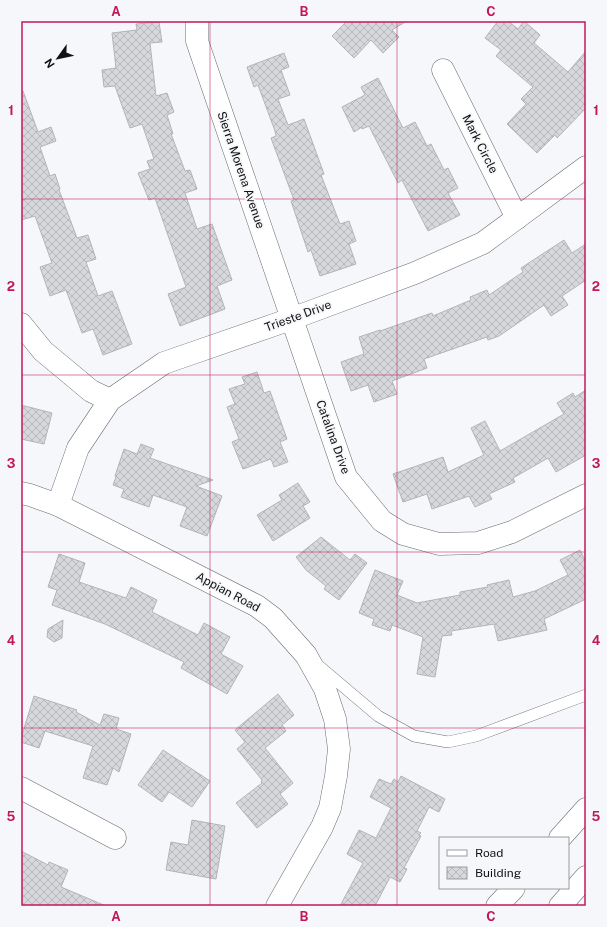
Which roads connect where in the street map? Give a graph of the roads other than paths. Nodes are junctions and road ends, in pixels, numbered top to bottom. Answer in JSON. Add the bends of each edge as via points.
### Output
{"nodes":[{"id":1,"x":197,"y":21,"type":"edge"},
{"id":2,"x":443,"y":70,"type":"dead end"},
{"id":3,"x":586,"y":167,"type":"edge"},
{"id":4,"x":518,"y":218,"type":"junction"},
{"id":5,"x":291,"y":319,"type":"junction"},
{"id":6,"x":21,"y":324,"type":"edge"},
{"id":7,"x":110,"y":400,"type":"junction"},
{"id":8,"x":21,"y":493,"type":"edge"},
{"id":9,"x":586,"y":495,"type":"edge"},
{"id":10,"x":58,"y":505,"type":"junction"},
{"id":11,"x":306,"y":655,"type":"junction"},
{"id":12,"x":586,"y":695,"type":"edge"},
{"id":13,"x":21,"y":788,"type":"edge"},
{"id":14,"x":586,"y":809,"type":"edge"},
{"id":15,"x":561,"y":837,"type":"edge"},
{"id":16,"x":115,"y":838,"type":"dead end"},
{"id":17,"x":586,"y":877,"type":"edge"},
{"id":18,"x":513,"y":889,"type":"edge"},
{"id":19,"x":277,"y":906,"type":"edge"},
{"id":20,"x":497,"y":906,"type":"edge"},
{"id":21,"x":560,"y":906,"type":"edge"}],
"edges":[{"from":1,"to":5,"type":"street","name":"Sierra Morena Avenue","via":[[197,41]]},
{"from":2,"to":4,"type":"street","name":"Mark Circle"},
{"from":3,"to":4,"type":"street","name":"Trieste Drive"},
{"from":4,"to":5,"type":"street","name":"Trieste Drive","via":[[483,243],[415,273]]},
{"from":5,"to":7,"type":"street","name":"Trieste Drive","via":[[164,363]]},
{"from":5,"to":9,"type":"street","name":"Catalina Drive","via":[[346,477],[382,520],[404,534],[439,544],[478,543],[512,532]]},
{"from":6,"to":7,"type":"street","via":[[43,351],[92,391]]},
{"from":7,"to":10,"type":"street","name":"Trieste Drive","via":[[78,448]]},
{"from":8,"to":10,"type":"street","name":"Appian Road"},
{"from":10,"to":11,"type":"street","name":"Appian Road","via":[[257,606],[274,618]]},
{"from":11,"to":12,"type":"lane","via":[[378,716],[414,736],[448,742],[476,736]]},
{"from":11,"to":19,"type":"street","name":"Appian Road","via":[[325,689],[335,719],[339,749],[337,770],[330,808],[322,828]]},
{"from":13,"to":16,"type":"street"},
{"from":14,"to":15,"type":"street"},
{"from":17,"to":21,"type":"street"},
{"from":18,"to":20,"type":"street"}]}
